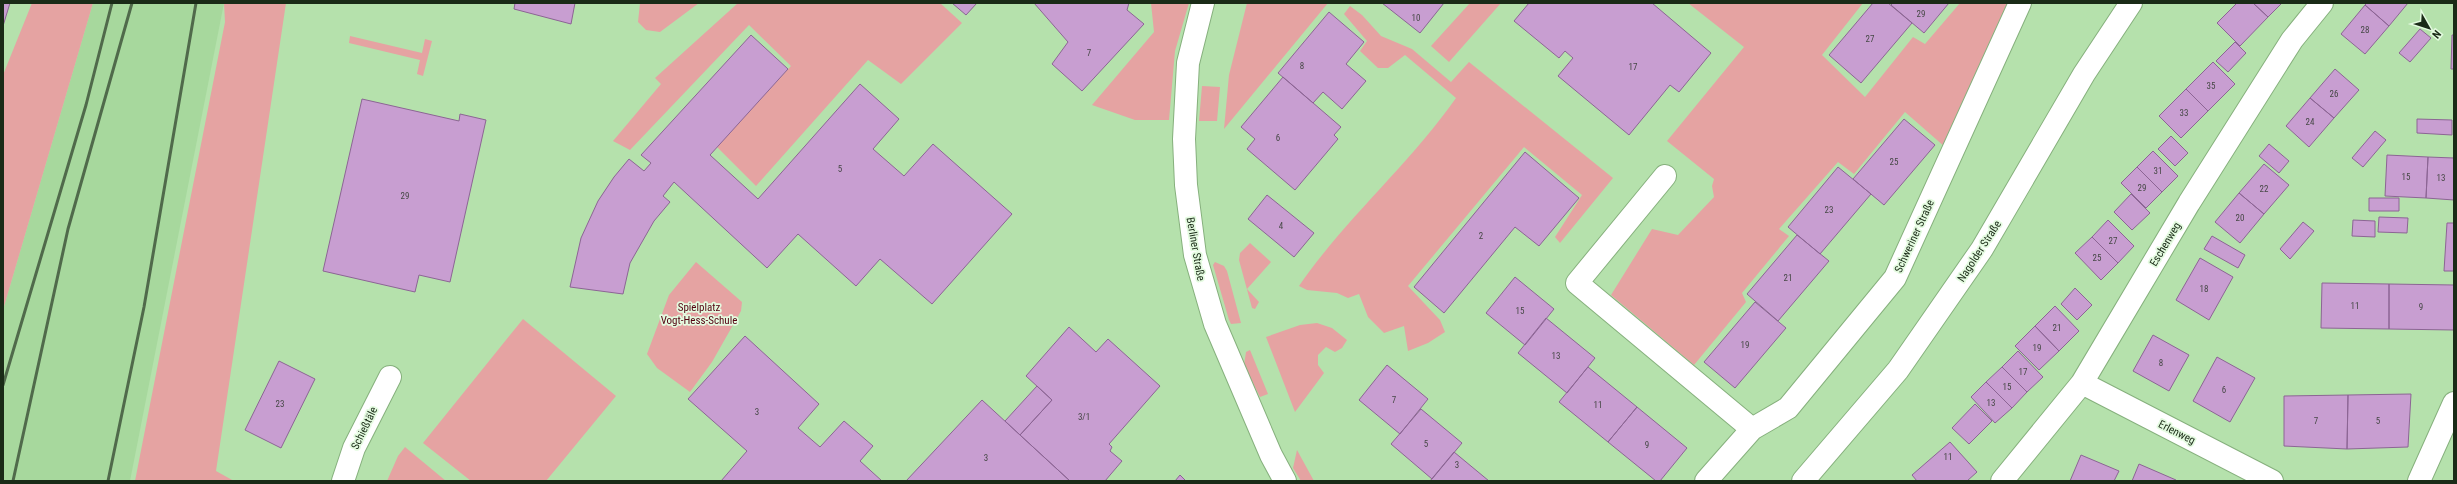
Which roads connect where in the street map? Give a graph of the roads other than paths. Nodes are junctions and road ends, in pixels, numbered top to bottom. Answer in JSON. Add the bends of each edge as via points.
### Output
{"nodes":[{"id":1,"x":1203,"y":3,"type":"edge"},
{"id":2,"x":2020,"y":3,"type":"edge"},
{"id":3,"x":2131,"y":3,"type":"edge"},
{"id":4,"x":2322,"y":3,"type":"edge"},
{"id":5,"x":1665,"y":176,"type":"dead end"},
{"id":6,"x":390,"y":377,"type":"dead end"},
{"id":7,"x":2082,"y":383,"type":"junction"},
{"id":8,"x":2454,"y":403,"type":"edge"},
{"id":9,"x":1752,"y":429,"type":"junction"},
{"id":10,"x":343,"y":481,"type":"edge"},
{"id":11,"x":1285,"y":481,"type":"edge"},
{"id":12,"x":1706,"y":481,"type":"edge"},
{"id":13,"x":1803,"y":481,"type":"edge"},
{"id":14,"x":2002,"y":481,"type":"edge"},
{"id":15,"x":2272,"y":481,"type":"edge"},
{"id":16,"x":2420,"y":481,"type":"edge"}],
"edges":[{"from":1,"to":11,"type":"street","name":"Berliner Straße","via":[[1188,63],[1184,140],[1186,185],[1195,255],[1215,324],[1271,455]]},
{"from":2,"to":9,"type":"street","name":"Schweriner Straße","via":[[1895,278],[1788,408]]},
{"from":3,"to":13,"type":"street","name":"Nagolder Straße","via":[[2084,74],[1982,249],[1898,370]]},
{"from":4,"to":7,"type":"street","name":"Eschenweg","via":[[2292,40],[2189,203]]},
{"from":5,"to":9,"type":"street","via":[[1577,283]]},
{"from":6,"to":10,"type":"street","name":"Schießtäle","via":[[354,448]]},
{"from":7,"to":14,"type":"street","name":"Eschenweg"},
{"from":7,"to":15,"type":"street","name":"Erlenweg"},
{"from":8,"to":16,"type":"street"},
{"from":9,"to":12,"type":"street","name":"Schweriner Straße"}]}
